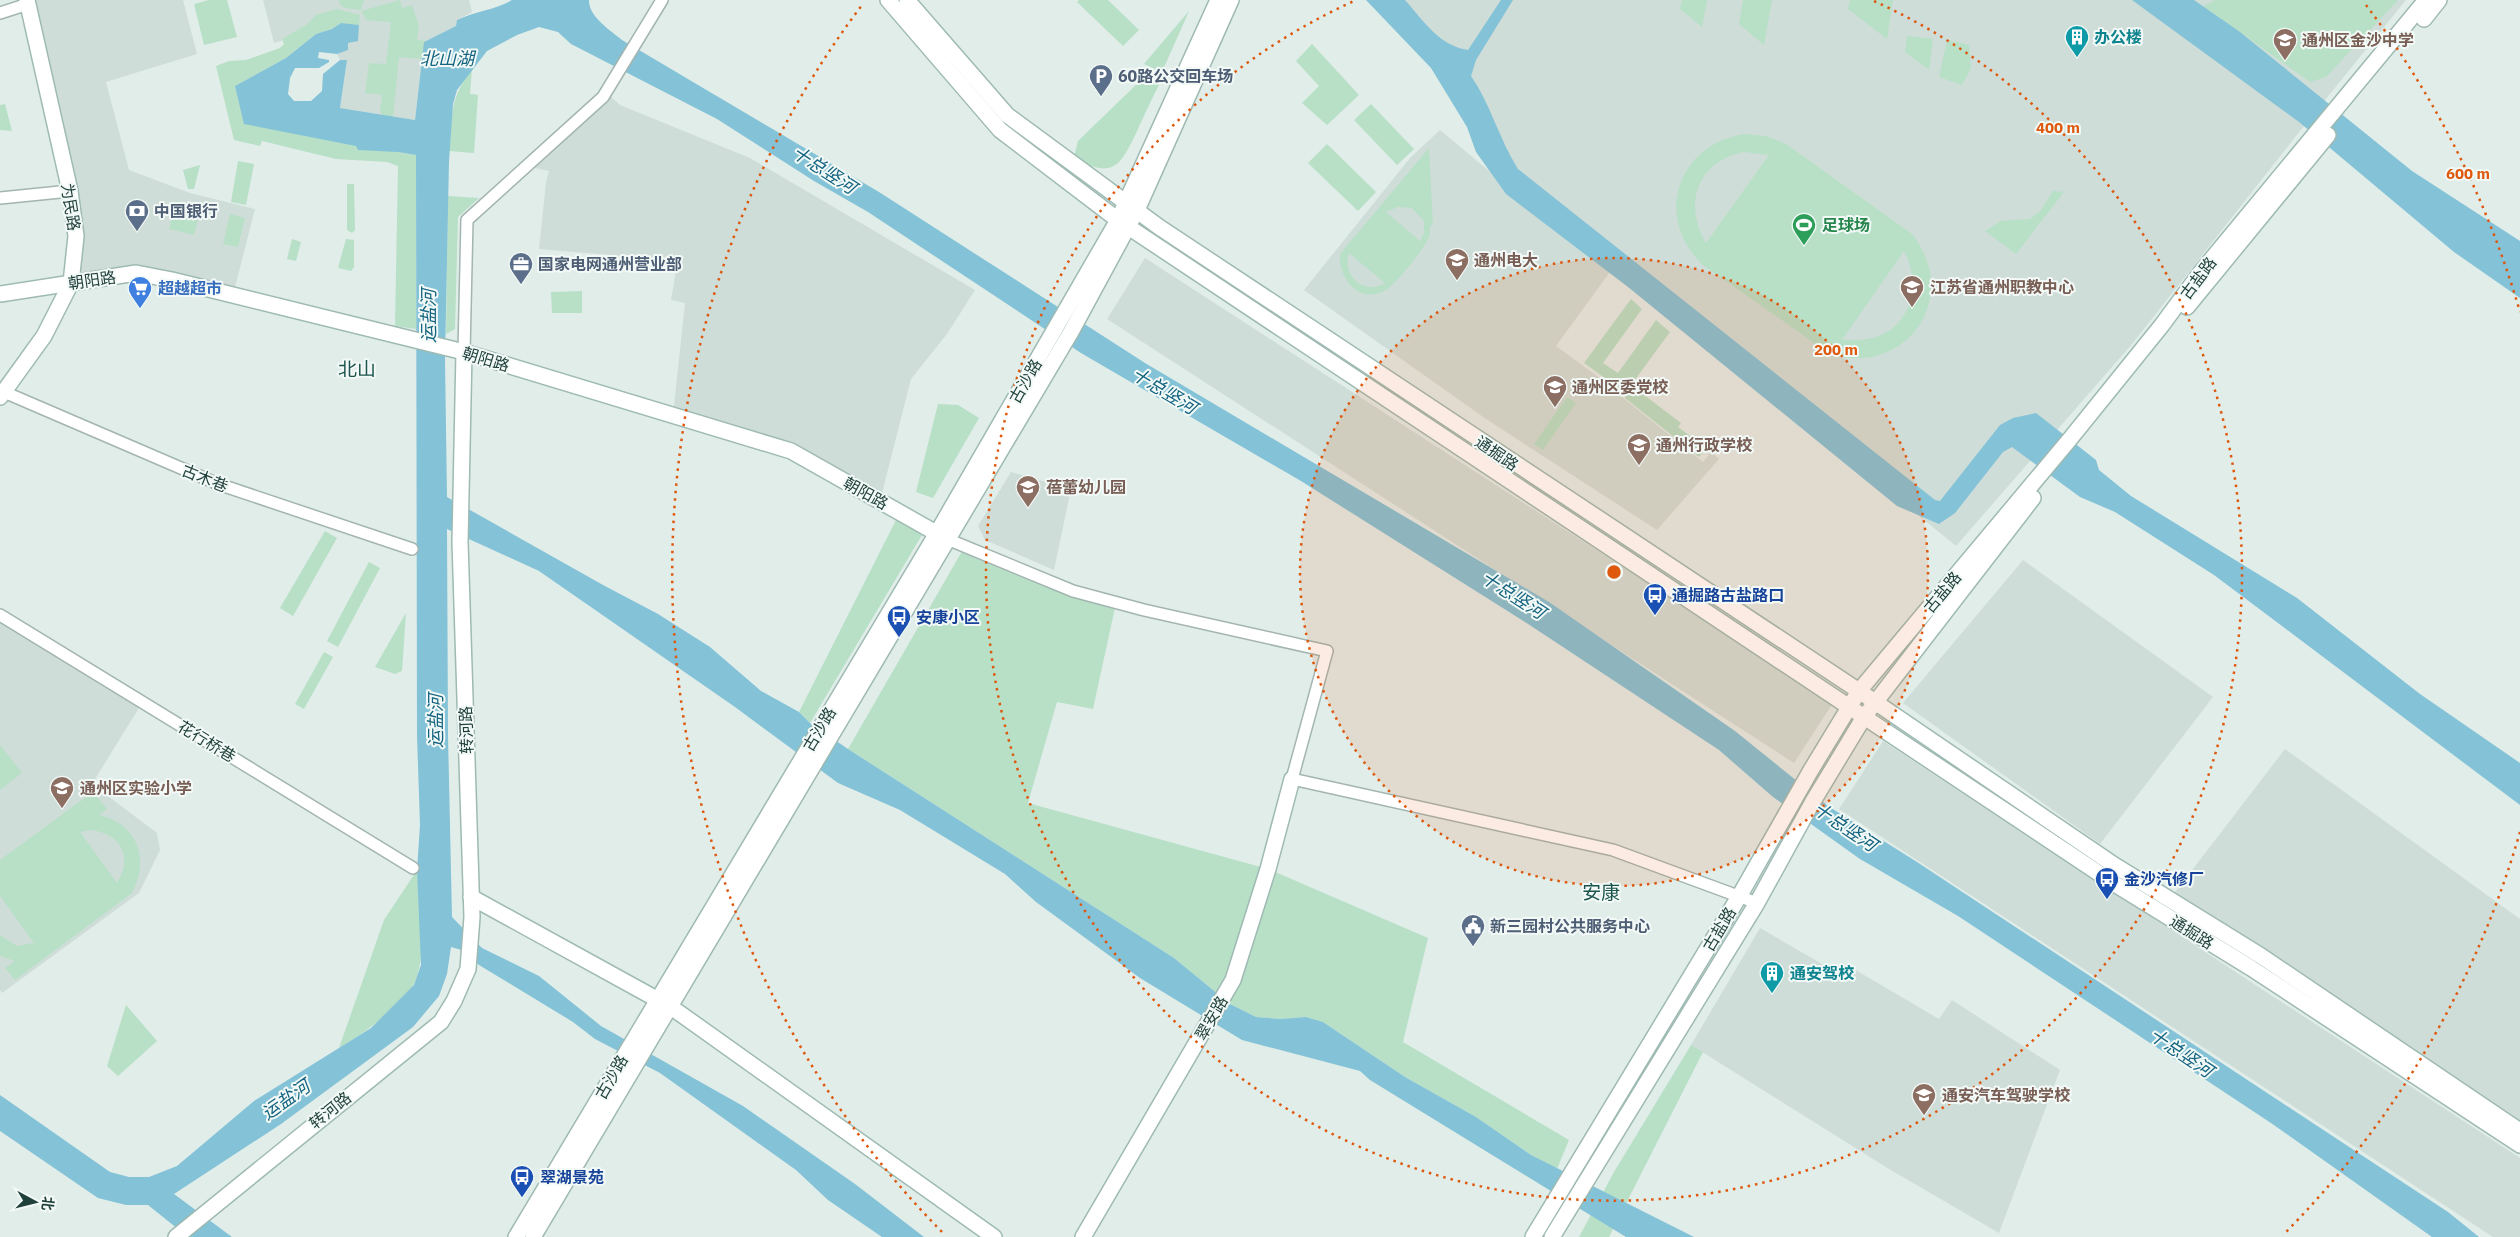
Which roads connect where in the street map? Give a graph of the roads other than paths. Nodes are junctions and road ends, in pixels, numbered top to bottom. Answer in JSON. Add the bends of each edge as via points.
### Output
{"nodes":[{"id":1,"x":662,"y":0,"type":"edge"},
{"id":2,"x":888,"y":0,"type":"edge"},
{"id":3,"x":907,"y":0,"type":"edge"},
{"id":4,"x":1218,"y":0,"type":"edge"},
{"id":5,"x":1231,"y":0,"type":"edge"},
{"id":6,"x":2426,"y":0,"type":"edge"},
{"id":7,"x":2439,"y":0,"type":"edge"},
{"id":8,"x":27,"y":2,"type":"edge"},
{"id":9,"x":0,"y":13,"type":"edge"},
{"id":10,"x":2343,"y":109,"type":"junction"},
{"id":11,"x":70,"y":191,"type":"junction"},
{"id":12,"x":0,"y":198,"type":"edge"},
{"id":13,"x":1132,"y":207,"type":"junction"},
{"id":14,"x":1123,"y":223,"type":"junction"},
{"id":15,"x":71,"y":283,"type":"junction"},
{"id":16,"x":0,"y":294,"type":"edge"},
{"id":17,"x":458,"y":350,"type":"junction"},
{"id":18,"x":2,"y":394,"type":"edge"},
{"id":19,"x":2042,"y":480,"type":"junction"},
{"id":20,"x":942,"y":536,"type":"junction"},
{"id":21,"x":412,"y":549,"type":"dead end"},
{"id":22,"x":0,"y":615,"type":"edge"},
{"id":23,"x":1859,"y":692,"type":"junction"},
{"id":24,"x":1874,"y":702,"type":"junction"},
{"id":25,"x":1848,"y":707,"type":"junction"},
{"id":26,"x":1864,"y":718,"type":"junction"},
{"id":27,"x":798,"y":777,"type":"junction"},
{"id":28,"x":1292,"y":779,"type":"junction"},
{"id":29,"x":413,"y":868,"type":"dead end"},
{"id":30,"x":1740,"y":895,"type":"junction"},
{"id":31,"x":471,"y":897,"type":"junction"},
{"id":32,"x":1757,"y":903,"type":"junction"},
{"id":33,"x":657,"y":998,"type":"junction"},
{"id":34,"x":671,"y":1007,"type":"junction"},
{"id":35,"x":623,"y":1071,"type":"junction"},
{"id":36,"x":2520,"y":1131,"type":"edge"},
{"id":37,"x":2520,"y":1145,"type":"edge"},
{"id":38,"x":176,"y":1237,"type":"edge"},
{"id":39,"x":516,"y":1237,"type":"edge"},
{"id":40,"x":533,"y":1237,"type":"edge"},
{"id":41,"x":994,"y":1237,"type":"edge"},
{"id":42,"x":1083,"y":1237,"type":"edge"},
{"id":43,"x":1533,"y":1237,"type":"edge"},
{"id":44,"x":1552,"y":1237,"type":"edge"}],
"edges":[{"from":1,"to":17,"type":"street","via":[[603,98],[467,220]]},
{"from":2,"to":14,"type":"street","name":"通掘路","via":[[1000,130]]},
{"from":3,"to":13,"type":"street","name":"通掘路","via":[[1008,115]]},
{"from":4,"to":13,"type":"street"},
{"from":5,"to":13,"type":"street"},
{"from":6,"to":10,"type":"street","name":"古盐路"},
{"from":7,"to":10,"type":"street","name":"古盐路"},
{"from":8,"to":9,"type":"street"},
{"from":8,"to":11,"type":"street","name":"为民路"},
{"from":10,"to":19,"type":"street","name":"古盐路"},
{"from":11,"to":12,"type":"street"},
{"from":11,"to":15,"type":"street","name":"为民路","via":[[76,236]]},
{"from":13,"to":14,"type":"street","name":"古沙路"},
{"from":13,"to":23,"type":"street","name":"通掘路"},
{"from":14,"to":20,"type":"street","name":"古沙路"},
{"from":14,"to":25,"type":"street","name":"通掘路"},
{"from":15,"to":16,"type":"street","name":"朝阳路"},
{"from":15,"to":17,"type":"street","name":"朝阳路","via":[[136,273]]},
{"from":15,"to":18,"type":"street","name":"为民路","via":[[44,336]]},
{"from":17,"to":20,"type":"street","name":"朝阳路","via":[[791,451]]},
{"from":17,"to":31,"type":"street","name":"转河路","via":[[460,542]]},
{"from":18,"to":21,"type":"street","name":"古木巷","via":[[218,484]]},
{"from":19,"to":23,"type":"street","name":"古盐路"},
{"from":19,"to":24,"type":"street","name":"古盐路"},
{"from":20,"to":27,"type":"street","name":"古沙路"},
{"from":20,"to":28,"type":"street","via":[[1073,591],[1327,651]]},
{"from":22,"to":29,"type":"street","name":"花行桥巷"},
{"from":23,"to":24,"type":"street","name":"通掘路"},
{"from":23,"to":25,"type":"street","name":"古盐路"},
{"from":24,"to":26,"type":"street","name":"古盐路"},
{"from":24,"to":36,"type":"street","name":"通掘路","via":[[2114,865],[2261,956]]},
{"from":25,"to":26,"type":"street","name":"通掘路"},
{"from":25,"to":30,"type":"street","name":"古盐路"},
{"from":26,"to":32,"type":"street","name":"古盐路"},
{"from":26,"to":37,"type":"street","name":"通掘路"},
{"from":27,"to":33,"type":"street","name":"古沙路"},
{"from":27,"to":34,"type":"street","name":"古沙路"},
{"from":28,"to":30,"type":"street","via":[[1612,850]]},
{"from":28,"to":42,"type":"street","name":"翠安路","via":[[1233,980]]},
{"from":30,"to":32,"type":"street"},
{"from":30,"to":43,"type":"street","name":"古盐路"},
{"from":31,"to":33,"type":"street"},
{"from":31,"to":38,"type":"street","name":"转河路","via":[[468,969],[441,1022],[220,1198]]},
{"from":32,"to":44,"type":"street","name":"古盐路"},
{"from":33,"to":34,"type":"street"},
{"from":33,"to":35,"type":"street","name":"古沙路","via":[[637,1032]]},
{"from":34,"to":35,"type":"street","name":"古沙路","via":[[650,1043]]},
{"from":34,"to":41,"type":"street"},
{"from":35,"to":39,"type":"street","name":"古沙路"},
{"from":35,"to":40,"type":"street","name":"古沙路"}]}
